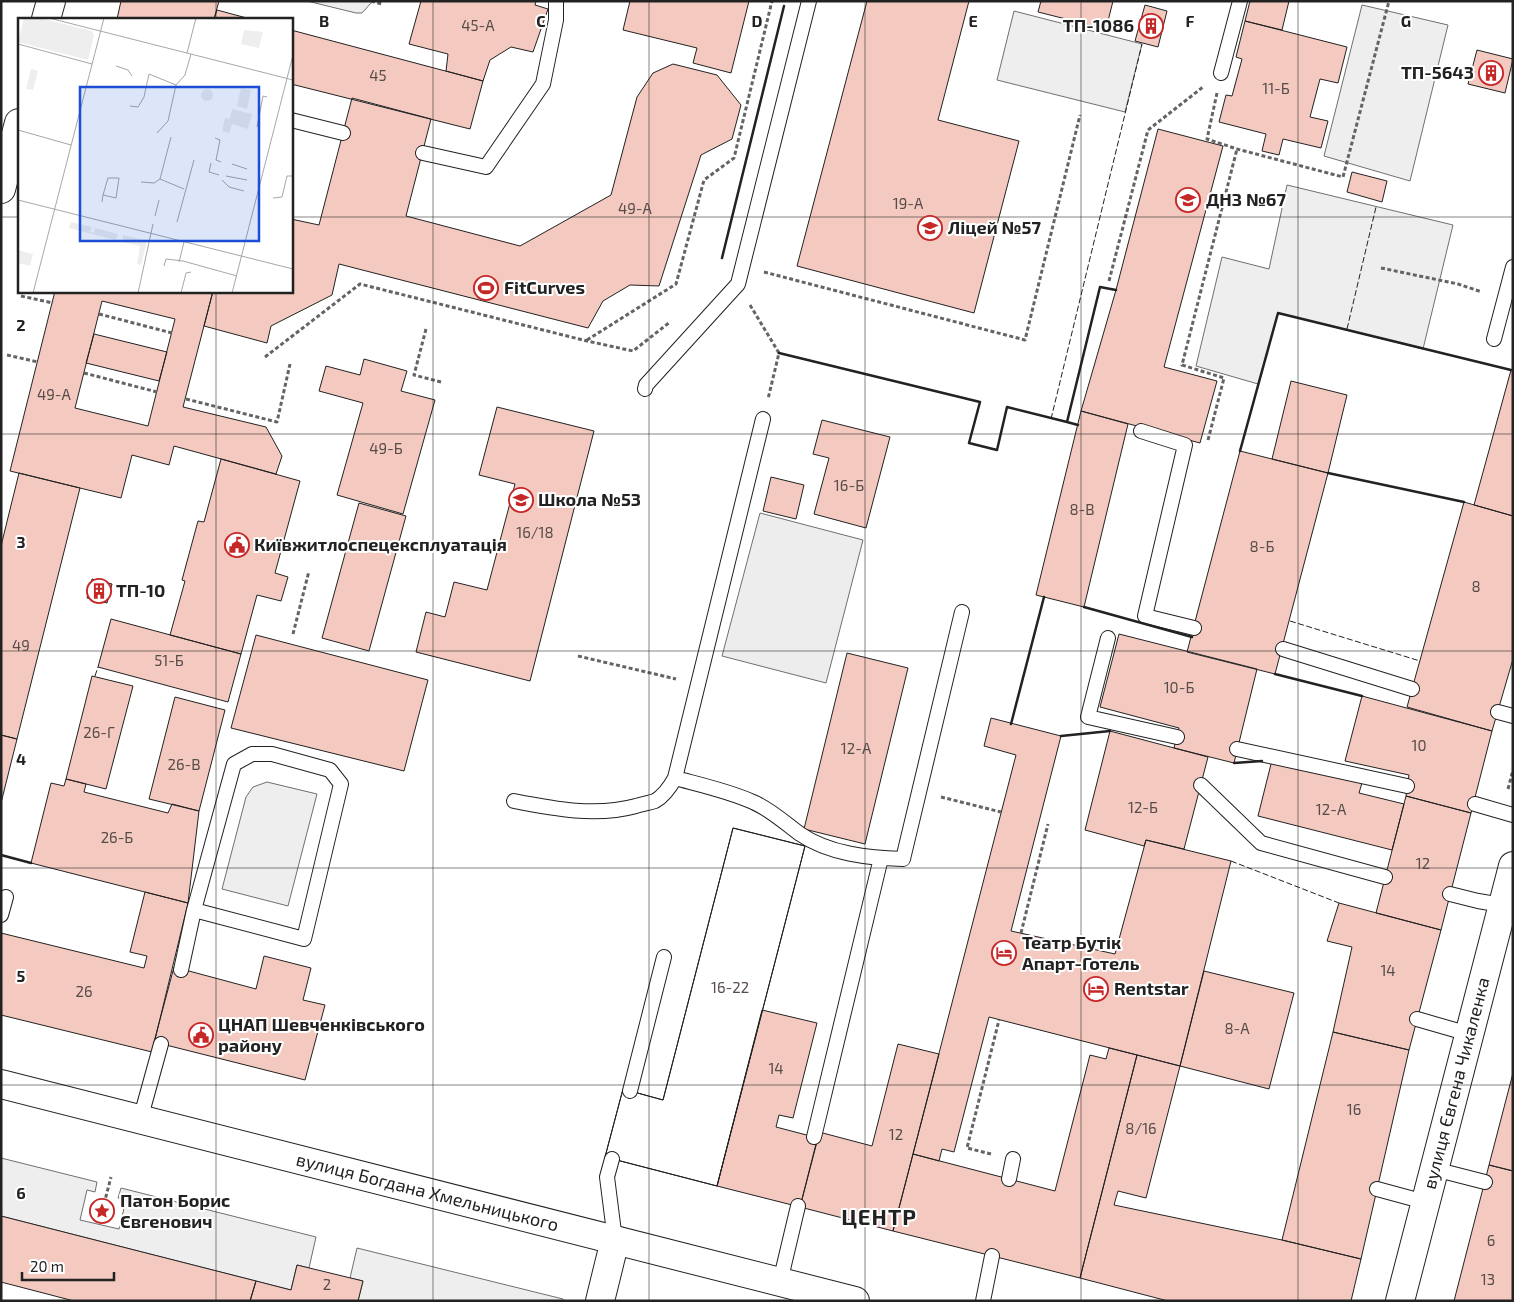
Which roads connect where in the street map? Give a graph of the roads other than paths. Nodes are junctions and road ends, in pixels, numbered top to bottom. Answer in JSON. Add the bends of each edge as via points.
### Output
{"nodes":[{"id":1,"x":51,"y":1,"type":"edge"},
{"id":2,"x":556,"y":1,"type":"edge"},
{"id":3,"x":809,"y":1,"type":"edge"},
{"id":4,"x":1240,"y":1,"type":"edge"},
{"id":5,"x":46,"y":18,"type":"edge"},
{"id":6,"x":1221,"y":73,"type":"road end"},
{"id":7,"x":292,"y":120,"type":"edge"},
{"id":8,"x":18,"y":127,"type":"edge"},
{"id":9,"x":343,"y":133,"type":"dead end"},
{"id":10,"x":422,"y":153,"type":"dead end"},
{"id":11,"x":1,"y":189,"type":"edge"},
{"id":12,"x":1513,"y":267,"type":"edge"},
{"id":13,"x":1494,"y":339,"type":"dead end"},
{"id":14,"x":645,"y":389,"type":"dead end"},
{"id":15,"x":764,"y":419,"type":"road end"},
{"id":16,"x":1141,"y":431,"type":"dead end"},
{"id":17,"x":962,"y":612,"type":"dead end"},
{"id":18,"x":1194,"y":628,"type":"dead end"},
{"id":19,"x":1108,"y":638,"type":"dead end"},
{"id":20,"x":1283,"y":649,"type":"dead end"},
{"id":21,"x":1412,"y":689,"type":"dead end"},
{"id":22,"x":1498,"y":712,"type":"dead end"},
{"id":23,"x":1513,"y":716,"type":"edge"},
{"id":24,"x":1177,"y":737,"type":"dead end"},
{"id":25,"x":1237,"y":749,"type":"dead end"},
{"id":26,"x":676,"y":778,"type":"junction"},
{"id":27,"x":1201,"y":785,"type":"dead end"},
{"id":28,"x":1407,"y":786,"type":"dead end"},
{"id":29,"x":514,"y":801,"type":"dead end"},
{"id":30,"x":1475,"y":804,"type":"dead end"},
{"id":31,"x":1513,"y":815,"type":"edge"},
{"id":32,"x":881,"y":858,"type":"junction"},
{"id":33,"x":1513,"y":866,"type":"edge"},
{"id":34,"x":1385,"y":877,"type":"dead end"},
{"id":35,"x":1450,"y":894,"type":"dead end"},
{"id":36,"x":6,"y":897,"type":"dead end"},
{"id":37,"x":1508,"y":906,"type":"edge"},
{"id":38,"x":194,"y":910,"type":"junction"},
{"id":39,"x":1,"y":914,"type":"edge"},
{"id":40,"x":664,"y":957,"type":"dead end"},
{"id":41,"x":181,"y":970,"type":"dead end"},
{"id":42,"x":1417,"y":1019,"type":"dead end"},
{"id":43,"x":1469,"y":1034,"type":"junction"},
{"id":44,"x":161,"y":1044,"type":"dead end"},
{"id":45,"x":1,"y":1084,"type":"edge"},
{"id":46,"x":630,"y":1091,"type":"dead end"},
{"id":47,"x":140,"y":1120,"type":"junction"},
{"id":48,"x":814,"y":1137,"type":"dead end"},
{"id":49,"x":612,"y":1159,"type":"dead end"},
{"id":50,"x":1014,"y":1159,"type":"road end"},
{"id":51,"x":1434,"y":1169,"type":"junction"},
{"id":52,"x":1009,"y":1179,"type":"dead end"},
{"id":53,"x":1485,"y":1182,"type":"dead end"},
{"id":54,"x":1377,"y":1189,"type":"dead end"},
{"id":55,"x":1426,"y":1202,"type":"junction"},
{"id":56,"x":798,"y":1206,"type":"dead end"},
{"id":57,"x":615,"y":1240,"type":"junction"},
{"id":58,"x":992,"y":1256,"type":"dead end"},
{"id":59,"x":780,"y":1282,"type":"junction"},
{"id":60,"x":600,"y":1301,"type":"edge"},
{"id":61,"x":855,"y":1301,"type":"edge"},
{"id":62,"x":983,"y":1301,"type":"edge"},
{"id":63,"x":1400,"y":1301,"type":"edge"}],
"edges":[{"from":1,"to":5,"type":"street"},
{"from":2,"to":10,"type":"lane","via":[[556,20],[542,84],[486,167]]},
{"from":3,"to":14,"type":"lane","via":[[738,284]]},
{"from":4,"to":6,"type":"lane"},
{"from":7,"to":9,"type":"lane"},
{"from":8,"to":11,"type":"street"},
{"from":12,"to":13,"type":"lane"},
{"from":15,"to":26,"type":"lane"},
{"from":16,"to":18,"type":"lane","via":[[1185,446],[1145,616]]},
{"from":17,"to":32,"type":"lane","via":[[903,859]]},
{"from":19,"to":24,"type":"lane","via":[[1088,717]]},
{"from":20,"to":21,"type":"lane"},
{"from":22,"to":23,"type":"lane"},
{"from":25,"to":28,"type":"lane"},
{"from":26,"to":29,"type":"lane","via":[[655,801],[622,810],[585,812]]},
{"from":26,"to":32,"type":"lane","via":[[753,802],[827,848]]},
{"from":27,"to":34,"type":"lane","via":[[1261,843]]},
{"from":30,"to":31,"type":"lane"},
{"from":32,"to":48,"type":"lane"},
{"from":33,"to":37,"type":"street","name":"вулиця Євгена Чикаленка"},
{"from":35,"to":37,"type":"lane"},
{"from":36,"to":39,"type":"lane"},
{"from":37,"to":43,"type":"street","name":"вулиця Євгена Чикаленка"},
{"from":38,"to":38,"type":"lane","via":[[234,764],[252,754],[272,754],[330,770],[341,784],[304,939]]},
{"from":38,"to":41,"type":"lane"},
{"from":40,"to":46,"type":"lane"},
{"from":42,"to":43,"type":"lane"},
{"from":43,"to":51,"type":"street","name":"вулиця Євгена Чикаленка"},
{"from":44,"to":47,"type":"lane"},
{"from":45,"to":47,"type":"street","name":"вулиця Богдана Хмельницького"},
{"from":47,"to":57,"type":"street","name":"вулиця Богдана Хмельницького"},
{"from":49,"to":57,"type":"lane","via":[[607,1177]]},
{"from":50,"to":52,"type":"lane"},
{"from":51,"to":53,"type":"lane"},
{"from":51,"to":55,"type":"street","name":"вулиця Євгена Чикаленка"},
{"from":54,"to":55,"type":"lane"},
{"from":55,"to":63,"type":"street","name":"вулиця Євгена Чикаленка"},
{"from":56,"to":59,"type":"lane"},
{"from":57,"to":59,"type":"street","name":"вулиця Богдана Хмельницького"},
{"from":57,"to":60,"type":"street"},
{"from":58,"to":62,"type":"lane"},
{"from":59,"to":61,"type":"street","name":"вулиця Богдана Хмельницького"}]}
